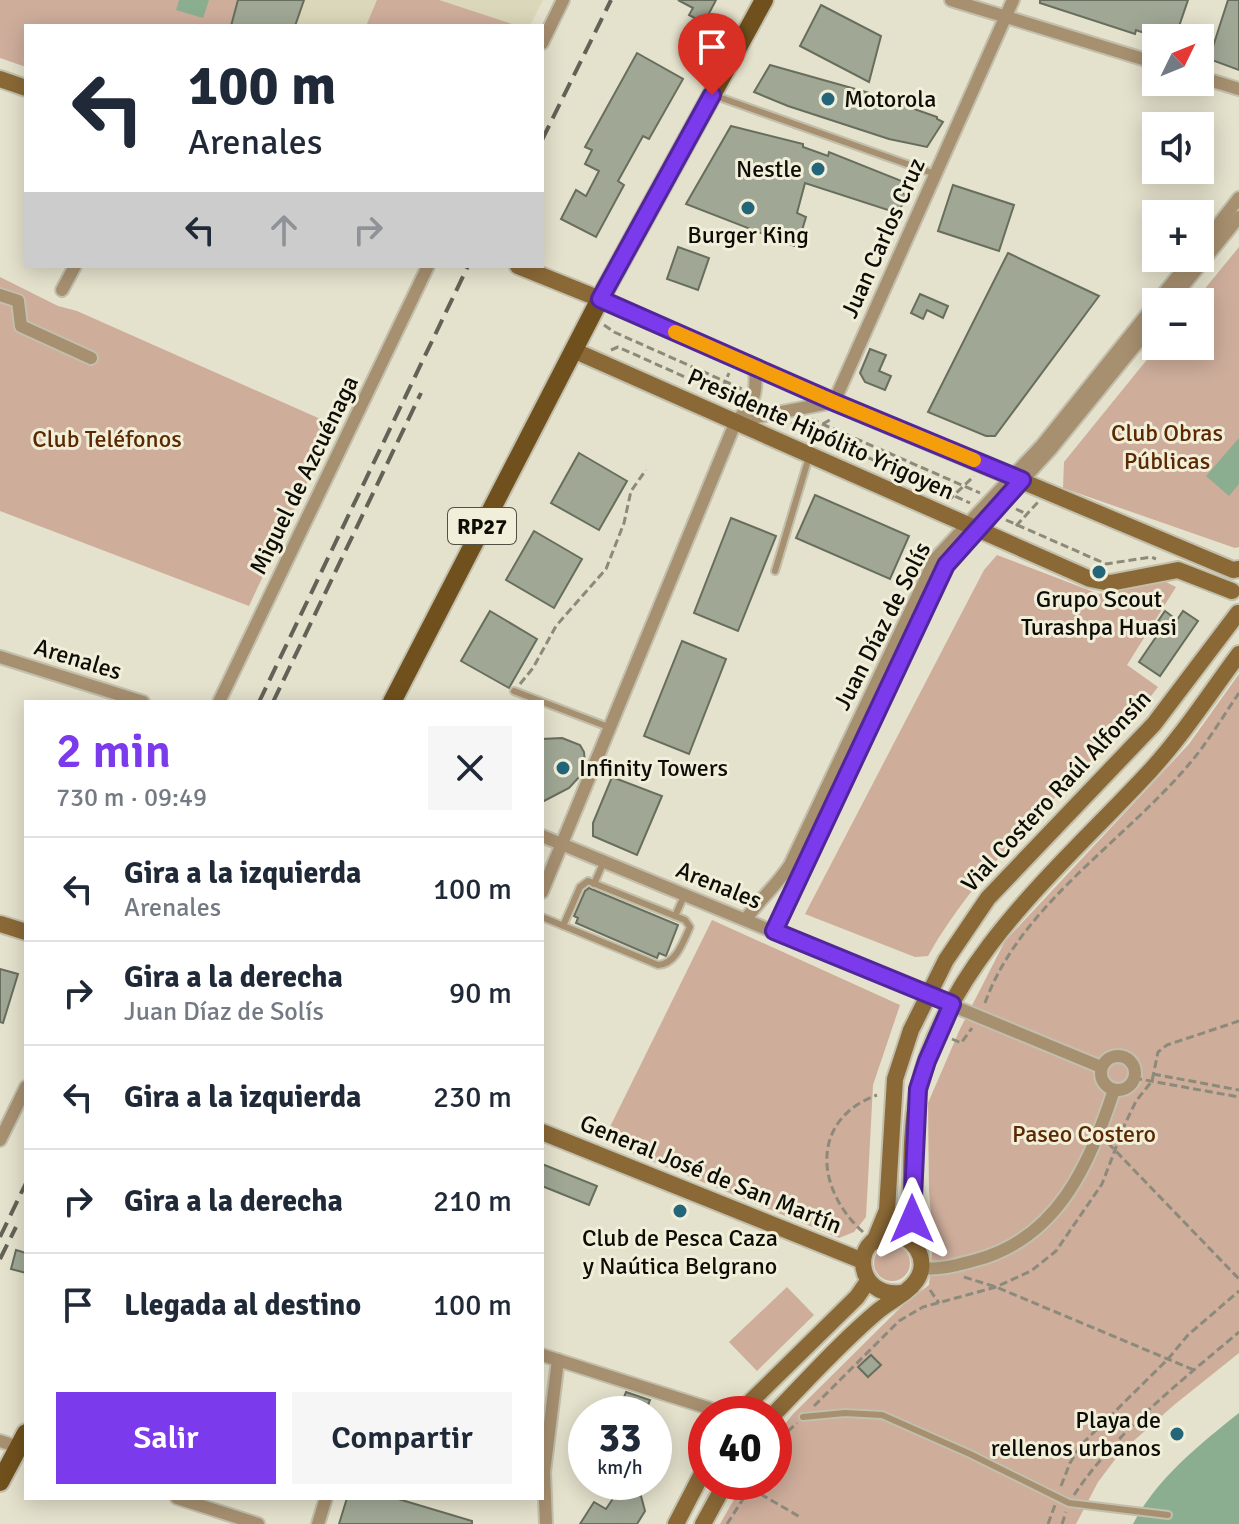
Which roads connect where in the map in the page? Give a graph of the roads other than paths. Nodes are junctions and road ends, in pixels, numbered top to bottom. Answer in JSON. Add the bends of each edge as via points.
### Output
{"nodes":[{"id":1,"x":563,"y":0,"type":"edge"},
{"id":2,"x":764,"y":0,"type":"edge"},
{"id":3,"x":951,"y":0,"type":"edge"},
{"id":4,"x":1013,"y":0,"type":"edge"},
{"id":5,"x":1006,"y":16,"type":"junction"},
{"id":6,"x":544,"y":39,"type":"edge"},
{"id":7,"x":1142,"y":59,"type":"edge"},
{"id":8,"x":0,"y":79,"type":"edge"},
{"id":9,"x":1214,"y":81,"type":"edge"},
{"id":10,"x":24,"y":87,"type":"edge"},
{"id":11,"x":1239,"y":89,"type":"edge"},
{"id":12,"x":712,"y":95,"type":"junction"},
{"id":13,"x":936,"y":174,"type":"junction"},
{"id":14,"x":1239,"y":198,"type":"edge"},
{"id":15,"x":1239,"y":217,"type":"edge"},
{"id":16,"x":1214,"y":230,"type":"edge"},
{"id":17,"x":74,"y":268,"type":"edge"},
{"id":18,"x":427,"y":268,"type":"edge"},
{"id":19,"x":523,"y":268,"type":"edge"},
{"id":20,"x":1181,"y":272,"type":"edge"},
{"id":21,"x":1167,"y":288,"type":"edge"},
{"id":22,"x":1181,"y":288,"type":"edge"},
{"id":23,"x":62,"y":290,"type":"dead end"},
{"id":24,"x":0,"y":295,"type":"edge"},
{"id":25,"x":600,"y":299,"type":"junction"},
{"id":26,"x":1142,"y":320,"type":"edge"},
{"id":27,"x":1142,"y":337,"type":"edge"},
{"id":28,"x":581,"y":354,"type":"junction"},
{"id":29,"x":91,"y":358,"type":"dead end"},
{"id":30,"x":755,"y":367,"type":"junction"},
{"id":31,"x":842,"y":406,"type":"junction"},
{"id":32,"x":736,"y":421,"type":"junction"},
{"id":33,"x":810,"y":454,"type":"junction"},
{"id":34,"x":1018,"y":478,"type":"junction"},
{"id":35,"x":971,"y":528,"type":"junction"},
{"id":36,"x":775,"y":571,"type":"dead end"},
{"id":37,"x":1239,"y":572,"type":"edge"},
{"id":38,"x":1232,"y":591,"type":"junction"},
{"id":39,"x":1239,"y":614,"type":"edge"},
{"id":40,"x":1239,"y":654,"type":"edge"},
{"id":41,"x":0,"y":657,"type":"edge"},
{"id":42,"x":514,"y":691,"type":"road end"},
{"id":43,"x":137,"y":700,"type":"edge"},
{"id":44,"x":220,"y":700,"type":"edge"},
{"id":45,"x":393,"y":700,"type":"edge"},
{"id":46,"x":538,"y":700,"type":"edge"},
{"id":47,"x":544,"y":702,"type":"edge"},
{"id":48,"x":611,"y":728,"type":"junction"},
{"id":49,"x":544,"y":837,"type":"edge"},
{"id":50,"x":563,"y":845,"type":"junction"},
{"id":51,"x":604,"y":861,"type":"junction"},
{"id":52,"x":594,"y":884,"type":"junction"},
{"id":53,"x":544,"y":888,"type":"edge"},
{"id":54,"x":685,"y":894,"type":"junction"},
{"id":55,"x":675,"y":916,"type":"junction"},
{"id":56,"x":544,"y":918,"type":"edge"},
{"id":57,"x":746,"y":919,"type":"junction"},
{"id":58,"x":0,"y":924,"type":"edge"},
{"id":59,"x":563,"y":926,"type":"junction"},
{"id":60,"x":24,"y":931,"type":"edge"},
{"id":61,"x":774,"y":931,"type":"junction"},
{"id":62,"x":928,"y":994,"type":"junction"},
{"id":63,"x":952,"y":1004,"type":"junction"},
{"id":64,"x":1101,"y":1067,"type":"junction"},
{"id":65,"x":1114,"y":1090,"type":"junction"},
{"id":66,"x":24,"y":1091,"type":"edge"},
{"id":67,"x":544,"y":1133,"type":"edge"},
{"id":68,"x":0,"y":1140,"type":"edge"},
{"id":69,"x":874,"y":1242,"type":"junction"},
{"id":70,"x":914,"y":1245,"type":"junction"},
{"id":71,"x":863,"y":1261,"type":"junction"},
{"id":72,"x":922,"y":1268,"type":"junction"},
{"id":73,"x":868,"y":1281,"type":"junction"},
{"id":74,"x":901,"y":1293,"type":"junction"},
{"id":75,"x":544,"y":1356,"type":"edge"},
{"id":76,"x":558,"y":1360,"type":"junction"},
{"id":77,"x":756,"y":1396,"type":"edge"},
{"id":78,"x":792,"y":1396,"type":"edge"},
{"id":79,"x":688,"y":1402,"type":"edge"},
{"id":80,"x":803,"y":1417,"type":"road end"},
{"id":81,"x":0,"y":1441,"type":"edge"},
{"id":82,"x":23,"y":1443,"type":"edge"},
{"id":83,"x":0,"y":1482,"type":"edge"},
{"id":84,"x":183,"y":1500,"type":"edge"},
{"id":85,"x":325,"y":1500,"type":"edge"},
{"id":86,"x":688,"y":1500,"type":"edge"},
{"id":87,"x":716,"y":1500,"type":"edge"},
{"id":88,"x":1168,"y":1515,"type":"dead end"},
{"id":89,"x":258,"y":1524,"type":"edge"},
{"id":90,"x":318,"y":1524,"type":"edge"},
{"id":91,"x":546,"y":1524,"type":"edge"},
{"id":92,"x":676,"y":1524,"type":"edge"},
{"id":93,"x":703,"y":1524,"type":"edge"}],
"edges":[{"from":1,"to":6,"type":"street"},
{"from":2,"to":12,"type":"main road","number":"RP27"},
{"from":3,"to":5,"type":"street"},
{"from":4,"to":5,"type":"street","name":"Juan Carlos Cruz"},
{"from":5,"to":7,"type":"street"},
{"from":5,"to":13,"type":"street","name":"Juan Carlos Cruz"},
{"from":8,"to":10,"type":"street"},
{"from":9,"to":11,"type":"street"},
{"from":12,"to":13,"type":"lane"},
{"from":12,"to":25,"type":"main road","number":"RP27"},
{"from":13,"to":31,"type":"street","name":"Juan Carlos Cruz"},
{"from":14,"to":16,"type":"street"},
{"from":15,"to":22,"type":"street"},
{"from":17,"to":23,"type":"street"},
{"from":18,"to":44,"type":"street","name":"Miguel de Azcuénaga"},
{"from":19,"to":25,"type":"street","name":"Presidente Hipólito Yrigoyen"},
{"from":20,"to":21,"type":"street","name":"Juan Díaz de Solís"},
{"from":24,"to":29,"type":"street","via":[[18,301],[21,326]]},
{"from":25,"to":28,"type":"main road","number":"RP27"},
{"from":25,"to":30,"type":"street","name":"Presidente Hipólito Yrigoyen"},
{"from":26,"to":34,"type":"street","name":"Juan Díaz de Solís"},
{"from":27,"to":34,"type":"street","name":"Juan Díaz de Solís","via":[[1051,449]]},
{"from":28,"to":32,"type":"street","name":"Presidente Hipólito Yrigoyen"},
{"from":28,"to":45,"type":"main road","number":"RP27"},
{"from":30,"to":31,"type":"street","name":"Presidente Hipólito Yrigoyen"},
{"from":30,"to":32,"type":"street","via":[[751,406]]},
{"from":31,"to":32,"type":"street"},
{"from":31,"to":34,"type":"street","name":"Presidente Hipólito Yrigoyen"},
{"from":32,"to":33,"type":"street","name":"Presidente Hipólito Yrigoyen"},
{"from":32,"to":48,"type":"street"},
{"from":33,"to":35,"type":"street","name":"Presidente Hipólito Yrigoyen"},
{"from":33,"to":36,"type":"lane"},
{"from":34,"to":35,"type":"street","name":"Juan Díaz de Solís"},
{"from":34,"to":37,"type":"street","name":"Presidente Hipólito Yrigoyen"},
{"from":35,"to":38,"type":"street","name":"Presidente Hipólito Yrigoyen","via":[[1090,579],[1110,583],[1178,570]]},
{"from":35,"to":57,"type":"street","name":"Juan Díaz de Solís","via":[[935,559],[790,865]]},
{"from":35,"to":61,"type":"street","name":"Juan Díaz de Solís","via":[[946,565]]},
{"from":37,"to":38,"type":"street"},
{"from":38,"to":39,"type":"street"},
{"from":39,"to":62,"type":"street","name":"Vial Costero Raúl Alfonsín","via":[[1154,724],[988,898]]},
{"from":40,"to":63,"type":"street","via":[[1176,741],[996,935]]},
{"from":41,"to":43,"type":"street","name":"Arenales"},
{"from":42,"to":46,"type":"lane"},
{"from":47,"to":48,"type":"lane"},
{"from":48,"to":50,"type":"street"},
{"from":49,"to":50,"type":"street","name":"Arenales"},
{"from":50,"to":51,"type":"street","name":"Arenales"},
{"from":50,"to":53,"type":"street"},
{"from":51,"to":52,"type":"lane"},
{"from":51,"to":54,"type":"street","name":"Arenales"},
{"from":52,"to":55,"type":"lane"},
{"from":52,"to":59,"type":"lane","via":[[588,881],[580,887]]},
{"from":54,"to":55,"type":"lane"},
{"from":54,"to":57,"type":"street","name":"Arenales"},
{"from":55,"to":59,"type":"lane","via":[[690,927],[671,962],[662,966]]},
{"from":56,"to":59,"type":"lane"},
{"from":57,"to":61,"type":"street","name":"Arenales"},
{"from":58,"to":60,"type":"street"},
{"from":61,"to":62,"type":"street","name":"Arenales"},
{"from":62,"to":63,"type":"street","name":"Arenales"},
{"from":62,"to":69,"type":"street","name":"Vial Costero Raúl Alfonsín","via":[[904,1049],[893,1092],[887,1210]]},
{"from":63,"to":64,"type":"street","name":"Arenales"},
{"from":63,"to":70,"type":"street","via":[[916,1103]]},
{"from":64,"to":65,"type":"street","via":[[1102,1081]]},
{"from":64,"to":65,"type":"street","via":[[1110,1057],[1123,1056],[1133,1065],[1134,1078],[1127,1088]]},
{"from":65,"to":72,"type":"street","via":[[1077,1178],[1045,1224],[997,1254],[941,1270]]},
{"from":66,"to":68,"type":"street"},
{"from":67,"to":71,"type":"street","name":"General José de San Martín"},
{"from":69,"to":70,"type":"street","via":[[890,1235]]},
{"from":69,"to":71,"type":"street"},
{"from":70,"to":72,"type":"street"},
{"from":71,"to":73,"type":"street"},
{"from":72,"to":74,"type":"street","via":[[915,1283]]},
{"from":73,"to":74,"type":"street","via":[[883,1292]]},
{"from":73,"to":77,"type":"street"},
{"from":74,"to":78,"type":"street"},
{"from":75,"to":76,"type":"street"},
{"from":76,"to":79,"type":"street"},
{"from":76,"to":91,"type":"street","via":[[544,1472]]},
{"from":80,"to":88,"type":"lane","via":[[882,1415],[1057,1499]]},
{"from":81,"to":82,"type":"street"},
{"from":82,"to":83,"type":"main road"},
{"from":84,"to":89,"type":"street"},
{"from":85,"to":90,"type":"street"},
{"from":86,"to":92,"type":"street"},
{"from":87,"to":93,"type":"street"}]}
